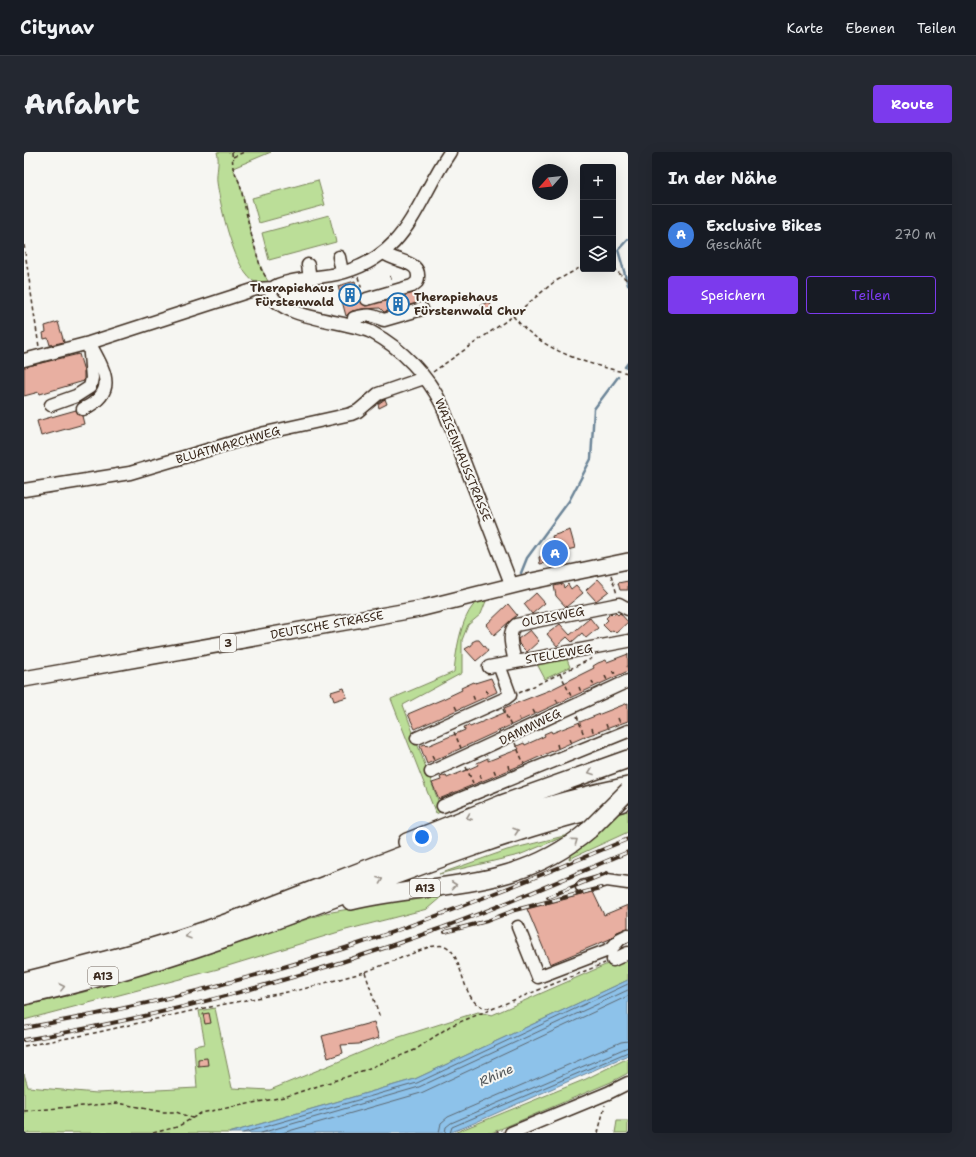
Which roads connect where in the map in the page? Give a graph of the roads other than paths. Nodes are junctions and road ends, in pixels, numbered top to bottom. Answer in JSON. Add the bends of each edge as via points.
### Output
{"nodes":[{"id":1,"x":450,"y":152,"type":"edge"},
{"id":2,"x":384,"y":254,"type":"junction"},
{"id":3,"x":338,"y":257,"type":"dead end"},
{"id":4,"x":308,"y":265,"type":"dead end"},
{"id":5,"x":342,"y":272,"type":"junction"},
{"id":6,"x":310,"y":279,"type":"junction"},
{"id":7,"x":273,"y":288,"type":"junction"},
{"id":8,"x":367,"y":299,"type":"dead end"},
{"id":9,"x":422,"y":309,"type":"dead end"},
{"id":10,"x":353,"y":326,"type":"junction"},
{"id":11,"x":89,"y":343,"type":"junction"},
{"id":12,"x":24,"y":360,"type":"edge"},
{"id":13,"x":424,"y":378,"type":"junction"},
{"id":14,"x":51,"y":405,"type":"dead end"},
{"id":15,"x":83,"y":409,"type":"dead end"},
{"id":16,"x":24,"y":490,"type":"edge"},
{"id":17,"x":628,"y":561,"type":"edge"},
{"id":18,"x":512,"y":586,"type":"junction"},
{"id":19,"x":625,"y":604,"type":"edge"},
{"id":20,"x":628,"y":641,"type":"edge"},
{"id":21,"x":515,"y":662,"type":"junction"},
{"id":22,"x":24,"y":678,"type":"edge"},
{"id":23,"x":628,"y":682,"type":"edge"},
{"id":24,"x":628,"y":730,"type":"edge"},
{"id":25,"x":416,"y":738,"type":"dead end"},
{"id":26,"x":628,"y":759,"type":"edge"},
{"id":27,"x":431,"y":772,"type":"dead end"},
{"id":28,"x":628,"y":786,"type":"edge"},
{"id":29,"x":628,"y":792,"type":"edge"},
{"id":30,"x":628,"y":801,"type":"edge"},
{"id":31,"x":443,"y":806,"type":"dead end"},
{"id":32,"x":628,"y":875,"type":"edge"},
{"id":33,"x":614,"y":881,"type":"junction"},
{"id":34,"x":628,"y":883,"type":"edge"},
{"id":35,"x":582,"y":887,"type":"dead end"},
{"id":36,"x":225,"y":923,"type":"junction"},
{"id":37,"x":518,"y":927,"type":"dead end"},
{"id":38,"x":252,"y":929,"type":"junction"},
{"id":39,"x":628,"y":935,"type":"edge"},
{"id":40,"x":628,"y":953,"type":"edge"},
{"id":41,"x":613,"y":960,"type":"road end"},
{"id":42,"x":24,"y":981,"type":"edge"},
{"id":43,"x":24,"y":996,"type":"edge"},
{"id":44,"x":628,"y":1083,"type":"edge"},
{"id":45,"x":511,"y":1133,"type":"edge"}],
"edges":[{"from":1,"to":2,"type":"street","via":[[403,233]]},
{"from":2,"to":5,"type":"street","via":[[364,266]]},
{"from":2,"to":8,"type":"street","via":[[415,266],[417,282],[412,286]]},
{"from":3,"to":5,"type":"street"},
{"from":4,"to":6,"type":"street"},
{"from":5,"to":6,"type":"street"},
{"from":6,"to":7,"type":"street","via":[[282,283]]},
{"from":7,"to":10,"type":"street","name":"WAISENHAUSSTRASSE","via":[[271,293],[274,299],[288,308]]},
{"from":7,"to":11,"type":"street","via":[[256,288]]},
{"from":9,"to":10,"type":"street","via":[[384,320],[367,315],[354,318]]},
{"from":10,"to":13,"type":"street","name":"WAISENHAUSSTRASSE","via":[[367,330],[387,342]]},
{"from":11,"to":12,"type":"street"},
{"from":11,"to":14,"type":"street","via":[[92,378],[90,387],[76,396]]},
{"from":11,"to":15,"type":"street","via":[[106,383],[103,395]]},
{"from":13,"to":16,"type":"street","name":"BLUATMARCHWEG","via":[[378,394],[352,414],[265,433],[130,473]]},
{"from":13,"to":18,"type":"street","name":"WAISENHAUSSTRASSE","via":[[442,405]]},
{"from":17,"to":18,"type":"main road","name":"DEUTSCHE STRASSE","number":"3"},
{"from":18,"to":22,"type":"main road","name":"DEUTSCHE STRASSE","number":"3","via":[[414,610]]},
{"from":19,"to":21,"type":"street","name":"OLDISWEG","via":[[516,625],[511,635]]},
{"from":20,"to":21,"type":"street","name":"STELLEWEG"},
{"from":21,"to":25,"type":"street","name":"STELLEWEG","via":[[494,666],[510,695]]},
{"from":23,"to":27,"type":"street","name":"DAMMWEG"},
{"from":24,"to":31,"type":"street"},
{"from":26,"to":36,"type":"highway","number":"A13","one_way":true,"via":[[466,818],[282,895]]},
{"from":28,"to":36,"type":"highway","number":"A13","via":[[495,823]]},
{"from":38,"to":29,"type":"highway","number":"A13","one_way":true,"bridge":true,"via":[[298,919],[348,901],[379,894],[471,883],[509,874],[550,857],[577,840]]},
{"from":38,"to":30,"type":"highway","number":"A13","one_way":true,"via":[[485,841]]},
{"from":32,"to":33,"type":"street"},
{"from":33,"to":34,"type":"street"},
{"from":33,"to":35,"type":"street","via":[[607,880]]},
{"from":36,"to":42,"type":"highway","number":"A13","one_way":true,"via":[[133,953]]},
{"from":37,"to":39,"type":"street","via":[[538,977],[611,949]]},
{"from":43,"to":38,"type":"highway","number":"A13","one_way":true,"via":[[121,971]]},
{"from":40,"to":41,"type":"street"},
{"from":44,"to":45,"type":"street"}]}
